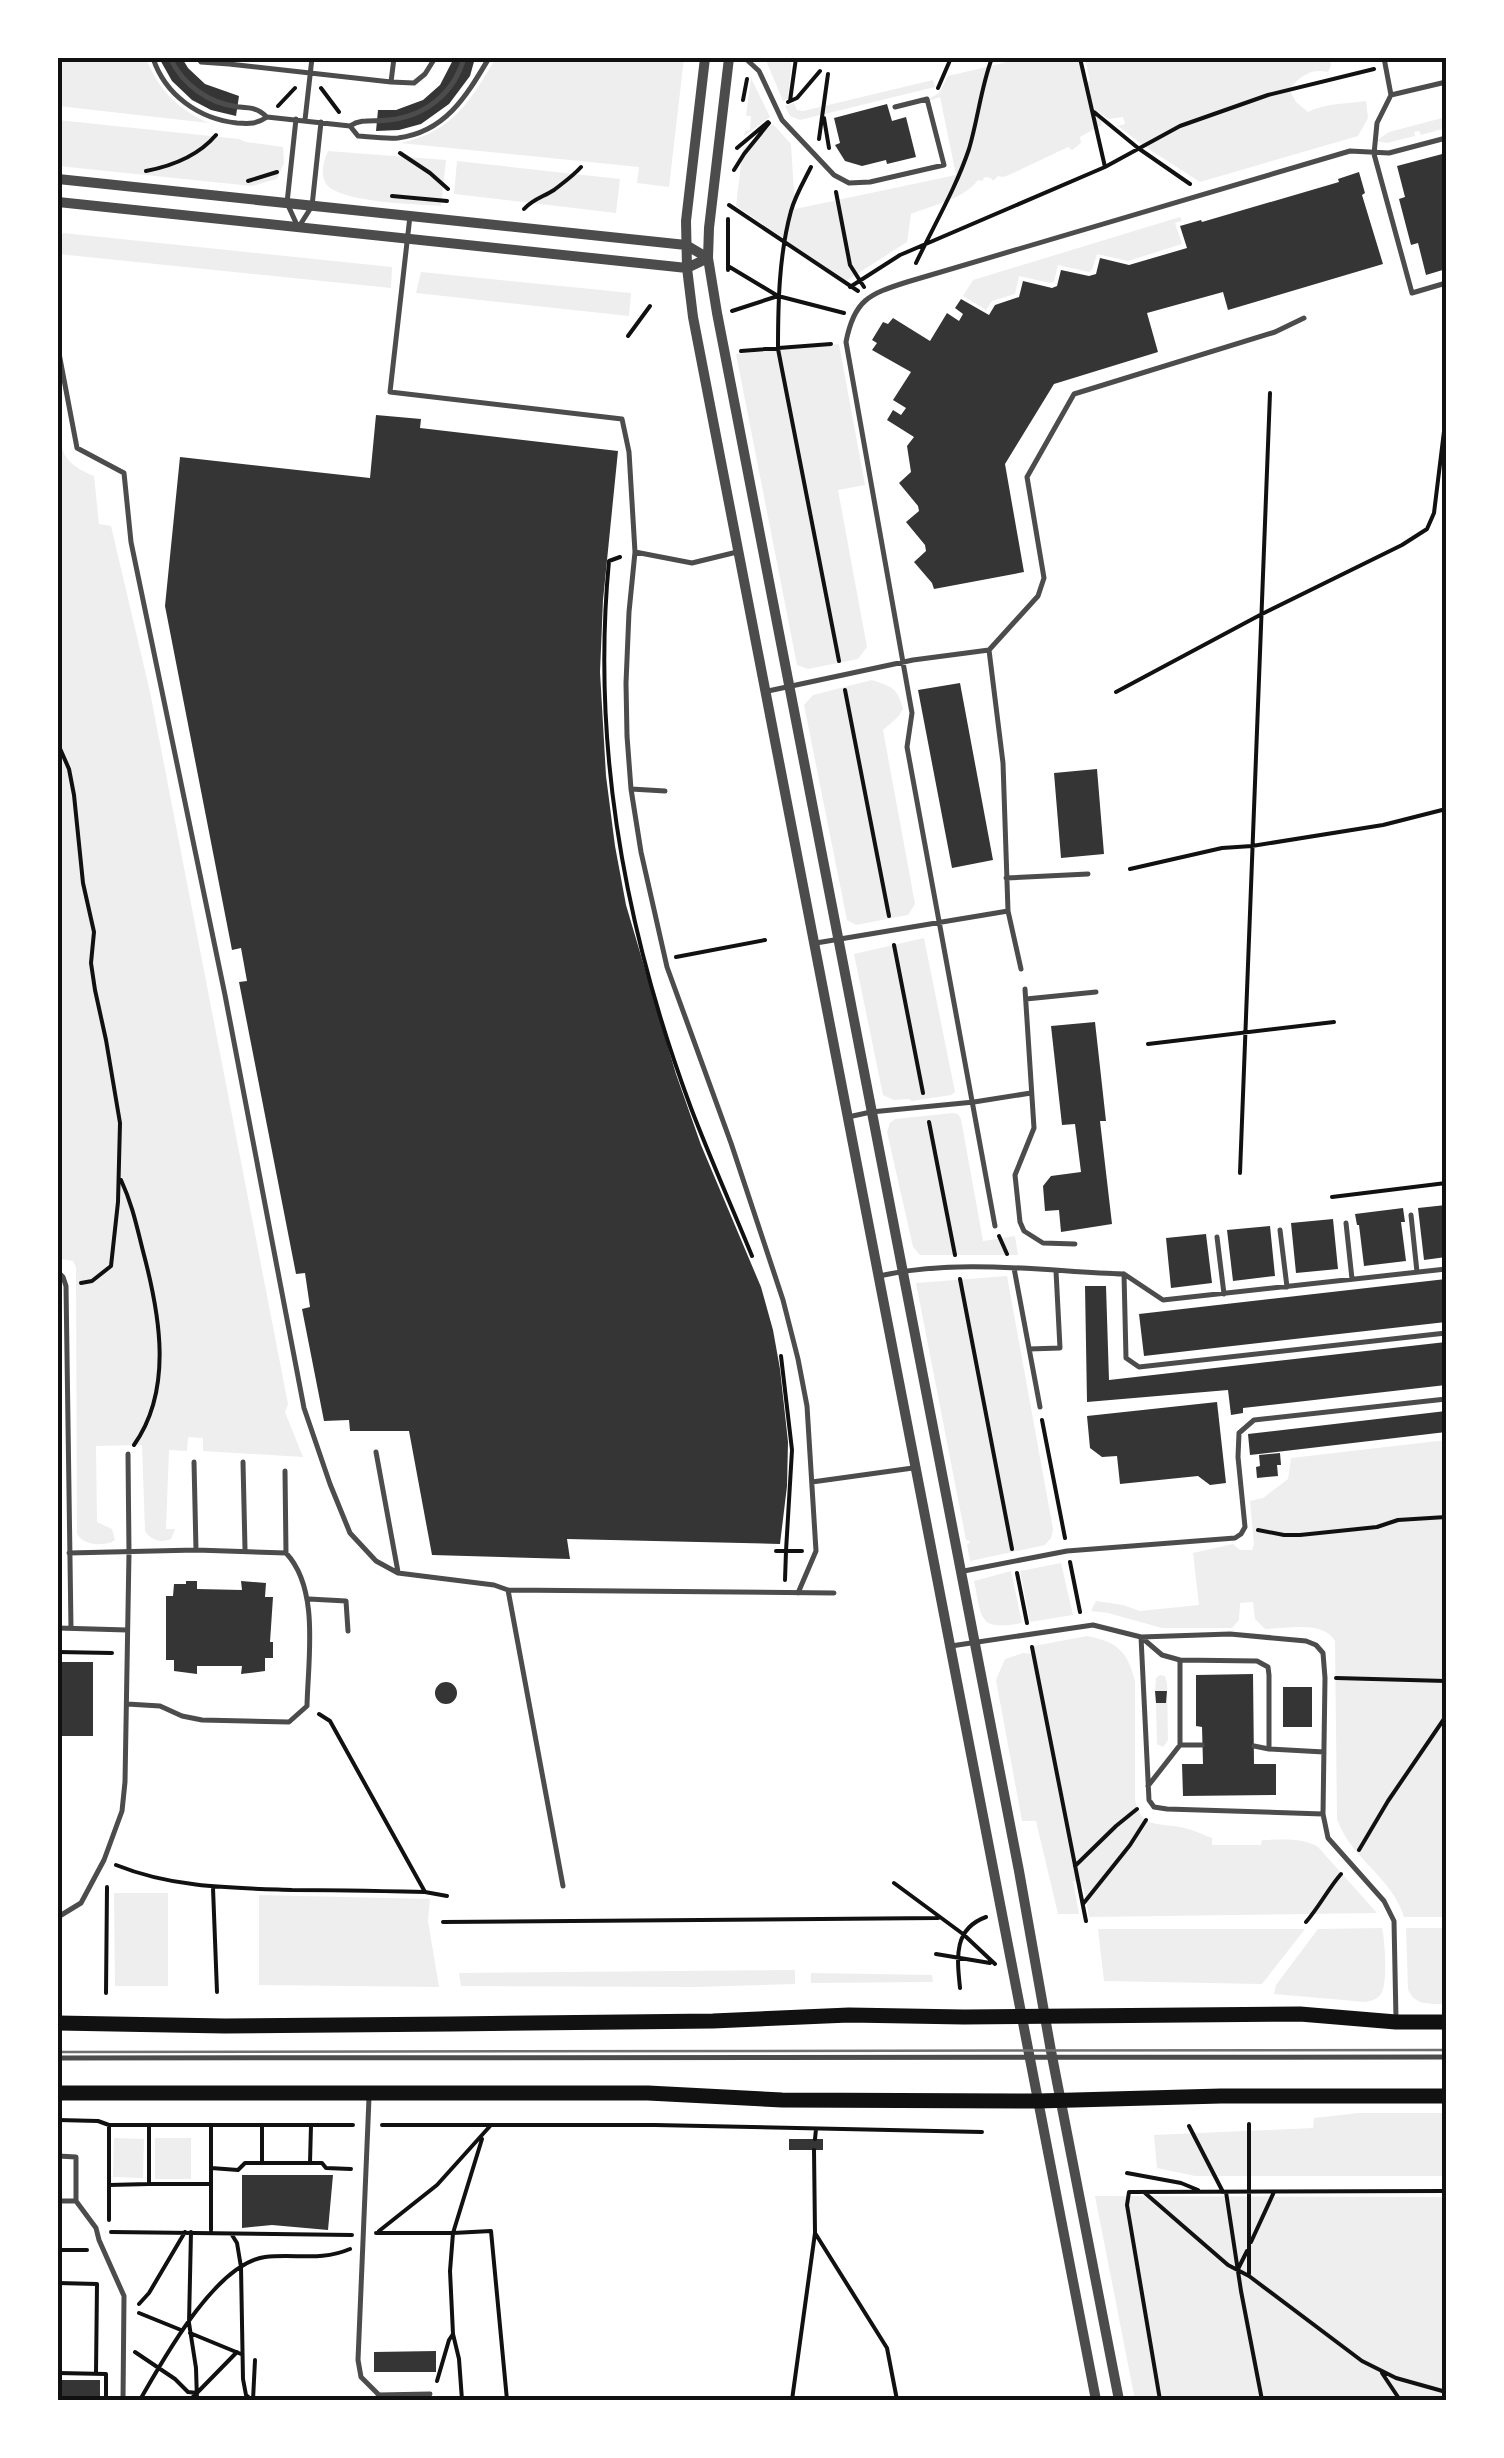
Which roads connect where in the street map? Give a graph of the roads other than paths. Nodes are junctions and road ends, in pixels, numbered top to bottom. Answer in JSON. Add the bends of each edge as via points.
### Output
{"nodes":[{"id":1,"x":153,"y":58,"type":"edge"},
{"id":2,"x":170,"y":58,"type":"edge"},
{"id":3,"x":198,"y":58,"type":"edge"},
{"id":4,"x":312,"y":58,"type":"edge"},
{"id":5,"x":394,"y":58,"type":"edge"},
{"id":6,"x":435,"y":58,"type":"edge"},
{"id":7,"x":464,"y":58,"type":"edge"},
{"id":8,"x":489,"y":58,"type":"edge"},
{"id":9,"x":705,"y":58,"type":"edge"},
{"id":10,"x":728,"y":58,"type":"edge"},
{"id":11,"x":745,"y":58,"type":"edge"},
{"id":12,"x":827,"y":58,"type":"edge"},
{"id":13,"x":845,"y":58,"type":"edge"},
{"id":14,"x":1384,"y":58,"type":"edge"},
{"id":15,"x":229,"y":61,"type":"edge"},
{"id":16,"x":310,"y":73,"type":"junction"},
{"id":17,"x":391,"y":82,"type":"junction"},
{"id":18,"x":1446,"y":82,"type":"edge"},
{"id":19,"x":1392,"y":95,"type":"junction"},
{"id":20,"x":895,"y":107,"type":"dead end"},
{"id":21,"x":267,"y":117,"type":"junction"},
{"id":22,"x":296,"y":119,"type":"junction"},
{"id":23,"x":305,"y":120,"type":"junction"},
{"id":24,"x":321,"y":122,"type":"junction"},
{"id":25,"x":350,"y":126,"type":"junction"},
{"id":26,"x":1446,"y":138,"type":"edge"},
{"id":27,"x":1374,"y":154,"type":"junction"},
{"id":28,"x":58,"y":179,"type":"edge"},
{"id":29,"x":58,"y":202,"type":"edge"},
{"id":30,"x":287,"y":203,"type":"junction"},
{"id":31,"x":312,"y":206,"type":"junction"},
{"id":32,"x":410,"y":216,"type":"junction"},
{"id":33,"x":298,"y":227,"type":"junction"},
{"id":34,"x":407,"y":239,"type":"junction"},
{"id":35,"x":686,"y":245,"type":"junction"},
{"id":36,"x":708,"y":258,"type":"junction"},
{"id":37,"x":687,"y":268,"type":"junction"},
{"id":38,"x":1446,"y":283,"type":"edge"},
{"id":39,"x":1304,"y":318,"type":"dead end"},
{"id":40,"x":58,"y":348,"type":"edge"},
{"id":41,"x":634,"y":552,"type":"junction"},
{"id":42,"x":737,"y":552,"type":"junction"},
{"id":43,"x":989,"y":650,"type":"junction"},
{"id":44,"x":902,"y":663,"type":"junction"},
{"id":45,"x":789,"y":687,"type":"junction"},
{"id":46,"x":765,"y":692,"type":"junction"},
{"id":47,"x":632,"y":790,"type":"junction"},
{"id":48,"x":665,"y":791,"type":"dead end"},
{"id":49,"x":1088,"y":874,"type":"dead end"},
{"id":50,"x":1006,"y":878,"type":"junction"},
{"id":51,"x":1008,"y":911,"type":"junction"},
{"id":52,"x":939,"y":923,"type":"junction"},
{"id":53,"x":838,"y":940,"type":"junction"},
{"id":54,"x":816,"y":943,"type":"junction"},
{"id":55,"x":1022,"y":970,"type":"dead end"},
{"id":56,"x":1025,"y":989,"type":"dead end"},
{"id":57,"x":1096,"y":992,"type":"dead end"},
{"id":58,"x":1026,"y":999,"type":"junction"},
{"id":59,"x":1031,"y":1094,"type":"junction"},
{"id":60,"x":974,"y":1102,"type":"junction"},
{"id":61,"x":872,"y":1112,"type":"junction"},
{"id":62,"x":848,"y":1118,"type":"junction"},
{"id":63,"x":1412,"y":1215,"type":"dead end"},
{"id":64,"x":1346,"y":1223,"type":"dead end"},
{"id":65,"x":995,"y":1226,"type":"road end"},
{"id":66,"x":1280,"y":1230,"type":"dead end"},
{"id":67,"x":1217,"y":1237,"type":"dead end"},
{"id":68,"x":1075,"y":1244,"type":"dead end"},
{"id":69,"x":1014,"y":1268,"type":"junction"},
{"id":70,"x":1446,"y":1269,"type":"edge"},
{"id":71,"x":903,"y":1270,"type":"junction"},
{"id":72,"x":1056,"y":1271,"type":"junction"},
{"id":73,"x":58,"y":1272,"type":"edge"},
{"id":74,"x":1418,"y":1272,"type":"junction"},
{"id":75,"x":1124,"y":1274,"type":"junction"},
{"id":76,"x":878,"y":1276,"type":"junction"},
{"id":77,"x":1352,"y":1279,"type":"junction"},
{"id":78,"x":1286,"y":1287,"type":"junction"},
{"id":79,"x":1224,"y":1294,"type":"junction"},
{"id":80,"x":1446,"y":1333,"type":"edge"},
{"id":81,"x":1029,"y":1349,"type":"junction"},
{"id":82,"x":1446,"y":1398,"type":"edge"},
{"id":83,"x":1040,"y":1407,"type":"road end"},
{"id":84,"x":376,"y":1452,"type":"dead end"},
{"id":85,"x":128,"y":1454,"type":"road end"},
{"id":86,"x":194,"y":1462,"type":"dead end"},
{"id":87,"x":243,"y":1462,"type":"dead end"},
{"id":88,"x":916,"y":1468,"type":"junction"},
{"id":89,"x":285,"y":1471,"type":"dead end"},
{"id":90,"x":812,"y":1482,"type":"junction"},
{"id":91,"x":196,"y":1550,"type":"junction"},
{"id":92,"x":245,"y":1550,"type":"junction"},
{"id":93,"x":69,"y":1552,"type":"junction"},
{"id":94,"x":130,"y":1553,"type":"junction"},
{"id":95,"x":286,"y":1553,"type":"junction"},
{"id":96,"x":961,"y":1572,"type":"junction"},
{"id":97,"x":398,"y":1573,"type":"junction"},
{"id":98,"x":508,"y":1590,"type":"junction"},
{"id":99,"x":798,"y":1593,"type":"junction"},
{"id":100,"x":834,"y":1593,"type":"dead end"},
{"id":101,"x":308,"y":1599,"type":"junction"},
{"id":102,"x":58,"y":1628,"type":"edge"},
{"id":103,"x":70,"y":1628,"type":"junction"},
{"id":104,"x":127,"y":1630,"type":"junction"},
{"id":105,"x":348,"y":1631,"type":"dead end"},
{"id":106,"x":1141,"y":1637,"type":"junction"},
{"id":107,"x":974,"y":1642,"type":"junction"},
{"id":108,"x":951,"y":1646,"type":"junction"},
{"id":109,"x":1180,"y":1660,"type":"junction"},
{"id":110,"x":127,"y":1704,"type":"junction"},
{"id":111,"x":1180,"y":1744,"type":"junction"},
{"id":112,"x":1202,"y":1745,"type":"dead end"},
{"id":113,"x":1254,"y":1746,"type":"dead end"},
{"id":114,"x":1269,"y":1750,"type":"junction"},
{"id":115,"x":1324,"y":1752,"type":"junction"},
{"id":116,"x":1146,"y":1788,"type":"junction"},
{"id":117,"x":1323,"y":1814,"type":"junction"},
{"id":118,"x":563,"y":1886,"type":"dead end"},
{"id":119,"x":58,"y":1916,"type":"edge"},
{"id":120,"x":1021,"y":2016,"type":"junction"},
{"id":121,"x":1044,"y":2016,"type":"junction"},
{"id":122,"x":1396,"y":2022,"type":"junction"},
{"id":123,"x":1446,"y":2022,"type":"edge"},
{"id":124,"x":58,"y":2023,"type":"edge"},
{"id":125,"x":1446,"y":2057,"type":"edge"},
{"id":126,"x":58,"y":2058,"type":"edge"},
{"id":127,"x":1029,"y":2058,"type":"junction"},
{"id":128,"x":1052,"y":2058,"type":"junction"},
{"id":129,"x":370,"y":2092,"type":"junction"},
{"id":130,"x":58,"y":2093,"type":"edge"},
{"id":131,"x":1446,"y":2096,"type":"edge"},
{"id":132,"x":1061,"y":2099,"type":"junction"},
{"id":133,"x":1038,"y":2101,"type":"junction"},
{"id":134,"x":58,"y":2156,"type":"edge"},
{"id":135,"x":58,"y":2201,"type":"edge"},
{"id":136,"x":76,"y":2201,"type":"junction"},
{"id":137,"x":377,"y":2394,"type":"junction"},
{"id":138,"x":430,"y":2394,"type":"road end"},
{"id":139,"x":123,"y":2400,"type":"edge"},
{"id":140,"x":384,"y":2400,"type":"edge"},
{"id":141,"x":1096,"y":2400,"type":"edge"},
{"id":142,"x":1120,"y":2400,"type":"edge"}],
"edges":[{"from":1,"to":21,"type":"lane","via":[[169,87],[198,111],[235,122],[258,124]]},
{"from":2,"to":21,"type":"lane","via":[[202,95],[257,108]]},
{"from":3,"to":15,"type":"lane"},
{"from":4,"to":16,"type":"lane"},
{"from":5,"to":17,"type":"lane"},
{"from":6,"to":17,"type":"lane","via":[[414,83]]},
{"from":7,"to":25,"type":"lane","via":[[455,82],[416,114]]},
{"from":8,"to":25,"type":"lane","via":[[462,103],[430,128],[396,138],[358,136]]},
{"from":9,"to":35,"type":"street"},
{"from":10,"to":36,"type":"street"},
{"from":11,"to":20,"type":"lane","via":[[759,71],[782,120],[848,183],[944,165],[927,99]]},
{"from":12,"to":13,"type":"lane"},
{"from":14,"to":19,"type":"lane"},
{"from":15,"to":16,"type":"lane"},
{"from":16,"to":17,"type":"lane"},
{"from":16,"to":23,"type":"lane"},
{"from":18,"to":19,"type":"lane"},
{"from":19,"to":27,"type":"lane","via":[[1377,122]]},
{"from":21,"to":22,"type":"lane"},
{"from":22,"to":23,"type":"lane"},
{"from":22,"to":30,"type":"lane"},
{"from":23,"to":24,"type":"lane"},
{"from":24,"to":25,"type":"lane"},
{"from":24,"to":31,"type":"lane"},
{"from":26,"to":27,"type":"lane"},
{"from":27,"to":38,"type":"lane","via":[[1412,293]]},
{"from":27,"to":44,"type":"lane","via":[[1350,151],[898,285],[860,304],[846,342]]},
{"from":28,"to":30,"type":"street"},
{"from":29,"to":33,"type":"street"},
{"from":30,"to":31,"type":"street"},
{"from":30,"to":33,"type":"lane"},
{"from":31,"to":32,"type":"street"},
{"from":31,"to":33,"type":"lane"},
{"from":32,"to":34,"type":"lane"},
{"from":32,"to":35,"type":"street"},
{"from":33,"to":34,"type":"street"},
{"from":34,"to":37,"type":"street"},
{"from":34,"to":41,"type":"lane","via":[[390,392],[622,419]]},
{"from":35,"to":36,"type":"street"},
{"from":35,"to":37,"type":"street"},
{"from":36,"to":37,"type":"street"},
{"from":36,"to":45,"type":"street"},
{"from":37,"to":42,"type":"street"},
{"from":39,"to":43,"type":"lane","via":[[1074,394],[1027,477],[1044,578],[1038,596]]},
{"from":40,"to":97,"type":"lane","via":[[76,448],[124,473],[131,542],[304,1408],[350,1533]]},
{"from":41,"to":42,"type":"lane","via":[[692,563]]},
{"from":41,"to":47,"type":"lane","via":[[626,683]]},
{"from":42,"to":46,"type":"street"},
{"from":43,"to":44,"type":"lane"},
{"from":43,"to":50,"type":"lane"},
{"from":44,"to":45,"type":"lane"},
{"from":44,"to":52,"type":"lane","via":[[912,713],[907,747]]},
{"from":45,"to":46,"type":"lane"},
{"from":45,"to":53,"type":"street"},
{"from":46,"to":54,"type":"street"},
{"from":47,"to":48,"type":"lane"},
{"from":47,"to":90,"type":"lane","via":[[667,967],[783,1300],[806,1406]]},
{"from":49,"to":50,"type":"lane"},
{"from":50,"to":51,"type":"lane"},
{"from":51,"to":52,"type":"lane"},
{"from":51,"to":55,"type":"lane"},
{"from":52,"to":53,"type":"lane"},
{"from":52,"to":60,"type":"lane"},
{"from":53,"to":54,"type":"lane"},
{"from":53,"to":61,"type":"street"},
{"from":54,"to":62,"type":"street"},
{"from":56,"to":58,"type":"lane"},
{"from":57,"to":58,"type":"lane"},
{"from":58,"to":59,"type":"lane"},
{"from":59,"to":60,"type":"lane"},
{"from":59,"to":68,"type":"lane","via":[[1034,1128],[1014,1175],[1020,1222],[1044,1243]]},
{"from":60,"to":61,"type":"lane"},
{"from":60,"to":65,"type":"lane"},
{"from":61,"to":62,"type":"lane"},
{"from":61,"to":71,"type":"street"},
{"from":62,"to":76,"type":"street"},
{"from":63,"to":74,"type":"lane"},
{"from":64,"to":77,"type":"lane"},
{"from":66,"to":78,"type":"lane"},
{"from":67,"to":79,"type":"lane"},
{"from":69,"to":71,"type":"lane"},
{"from":69,"to":72,"type":"lane"},
{"from":69,"to":81,"type":"lane"},
{"from":70,"to":74,"type":"lane"},
{"from":71,"to":76,"type":"lane"},
{"from":71,"to":96,"type":"street"},
{"from":72,"to":75,"type":"lane"},
{"from":72,"to":81,"type":"lane","via":[[1060,1348]]},
{"from":73,"to":93,"type":"lane","via":[[66,1286]]},
{"from":74,"to":77,"type":"lane"},
{"from":75,"to":79,"type":"lane","via":[[1163,1300]]},
{"from":75,"to":80,"type":"lane","via":[[1126,1358],[1139,1367]]},
{"from":76,"to":88,"type":"street"},
{"from":77,"to":78,"type":"lane"},
{"from":78,"to":79,"type":"lane"},
{"from":81,"to":83,"type":"lane"},
{"from":82,"to":96,"type":"lane","via":[[1254,1420],[1239,1433],[1245,1527],[1228,1540],[1068,1552]]},
{"from":84,"to":97,"type":"lane"},
{"from":85,"to":94,"type":"lane"},
{"from":86,"to":91,"type":"lane"},
{"from":87,"to":92,"type":"lane"},
{"from":88,"to":90,"type":"lane"},
{"from":88,"to":108,"type":"street"},
{"from":89,"to":95,"type":"lane"},
{"from":90,"to":99,"type":"lane","via":[[816,1551]]},
{"from":91,"to":92,"type":"lane"},
{"from":91,"to":94,"type":"lane"},
{"from":92,"to":95,"type":"lane"},
{"from":93,"to":94,"type":"lane"},
{"from":93,"to":103,"type":"lane"},
{"from":94,"to":104,"type":"lane"},
{"from":95,"to":101,"type":"lane"},
{"from":96,"to":107,"type":"street"},
{"from":97,"to":98,"type":"lane"},
{"from":98,"to":99,"type":"lane"},
{"from":98,"to":118,"type":"lane"},
{"from":99,"to":100,"type":"lane"},
{"from":101,"to":105,"type":"lane","via":[[346,1602]]},
{"from":101,"to":110,"type":"lane","via":[[307,1706],[290,1722],[202,1720]]},
{"from":102,"to":103,"type":"lane"},
{"from":103,"to":104,"type":"lane"},
{"from":104,"to":110,"type":"lane"},
{"from":106,"to":107,"type":"lane","via":[[1083,1626]]},
{"from":106,"to":109,"type":"lane"},
{"from":106,"to":115,"type":"lane","via":[[1230,1634],[1316,1646],[1325,1678]]},
{"from":106,"to":116,"type":"lane"},
{"from":107,"to":108,"type":"lane"},
{"from":107,"to":121,"type":"street"},
{"from":108,"to":120,"type":"street"},
{"from":109,"to":111,"type":"lane"},
{"from":109,"to":114,"type":"lane","via":[[1257,1660],[1268,1667]]},
{"from":110,"to":119,"type":"lane","via":[[122,1811],[82,1903]]},
{"from":111,"to":112,"type":"lane"},
{"from":111,"to":116,"type":"lane"},
{"from":113,"to":114,"type":"lane"},
{"from":114,"to":115,"type":"lane"},
{"from":115,"to":117,"type":"lane"},
{"from":116,"to":117,"type":"lane","via":[[1154,1807],[1167,1810]]},
{"from":117,"to":122,"type":"lane","via":[[1328,1838],[1394,1921]]},
{"from":120,"to":121,"type":"main road"},
{"from":120,"to":124,"type":"main road"},
{"from":120,"to":127,"type":"street"},
{"from":121,"to":122,"type":"main road","via":[[1300,2014]]},
{"from":121,"to":128,"type":"street"},
{"from":122,"to":123,"type":"main road"},
{"from":125,"to":128,"type":"lane"},
{"from":126,"to":127,"type":"lane"},
{"from":127,"to":128,"type":"lane"},
{"from":127,"to":133,"type":"street"},
{"from":128,"to":132,"type":"street"},
{"from":129,"to":130,"type":"main road"},
{"from":129,"to":133,"type":"main road"},
{"from":129,"to":137,"type":"lane","via":[[358,2360],[361,2377]]},
{"from":131,"to":132,"type":"main road"},
{"from":132,"to":133,"type":"main road"},
{"from":132,"to":142,"type":"street"},
{"from":133,"to":141,"type":"street"},
{"from":134,"to":136,"type":"lane","via":[[76,2157]]},
{"from":135,"to":136,"type":"lane"},
{"from":136,"to":139,"type":"lane","via":[[96,2228],[124,2296]]},
{"from":137,"to":138,"type":"lane"},
{"from":137,"to":140,"type":"lane"}]}
